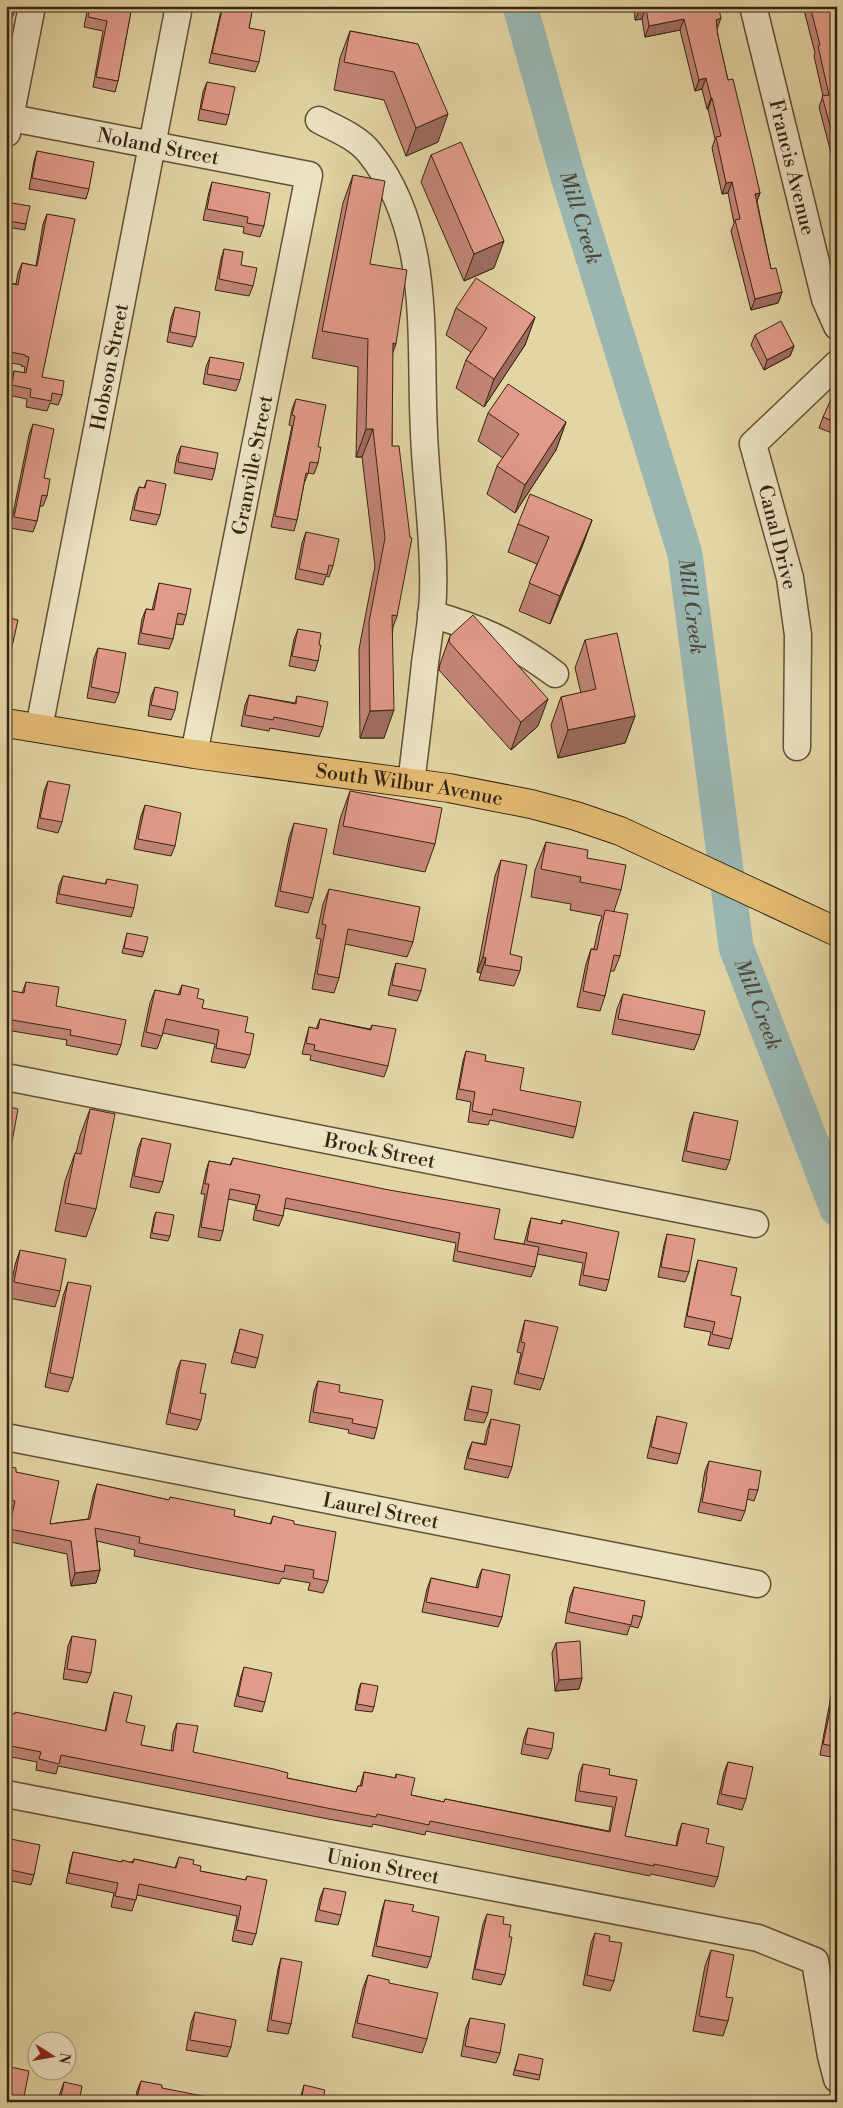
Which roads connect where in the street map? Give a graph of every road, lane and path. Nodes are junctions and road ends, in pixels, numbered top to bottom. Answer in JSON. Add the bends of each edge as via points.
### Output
{"nodes":[{"id":1,"x":32,"y":6,"type":"edge"},
{"id":2,"x":179,"y":6,"type":"edge"},
{"id":3,"x":754,"y":6,"type":"edge"},
{"id":4,"x":319,"y":120,"type":"dead end"},
{"id":5,"x":7,"y":123,"type":"edge"},
{"id":6,"x":152,"y":145,"type":"junction"},
{"id":7,"x":309,"y":175,"type":"joint"},
{"id":8,"x":837,"y":326,"type":"edge"},
{"id":9,"x":837,"y":364,"type":"edge"},
{"id":10,"x":431,"y":614,"type":"junction"},
{"id":11,"x":555,"y":674,"type":"dead end"},
{"id":12,"x":6,"y":723,"type":"edge"},
{"id":13,"x":39,"y":728,"type":"junction"},
{"id":14,"x":797,"y":747,"type":"dead end"},
{"id":15,"x":194,"y":754,"type":"junction"},
{"id":16,"x":411,"y":783,"type":"junction"},
{"id":17,"x":837,"y":932,"type":"edge"},
{"id":18,"x":6,"y":1077,"type":"edge"},
{"id":19,"x":755,"y":1224,"type":"dead end"},
{"id":20,"x":6,"y":1437,"type":"edge"},
{"id":21,"x":757,"y":1584,"type":"dead end"},
{"id":22,"x":6,"y":1794,"type":"edge"},
{"id":23,"x":837,"y":2079,"type":"edge"}],
"edges":[{"from":1,"to":5,"type":"street"},
{"from":2,"to":6,"type":"street","name":"Hobson Street"},
{"from":3,"to":8,"type":"street","name":"Francis Avenue","via":[[825,299]]},
{"from":4,"to":10,"type":"street","via":[[369,151],[404,216],[416,261],[423,319],[424,432],[433,552]]},
{"from":5,"to":6,"type":"street","name":"Noland Street"},
{"from":6,"to":7,"type":"street","name":"Noland Street"},
{"from":6,"to":13,"type":"street","name":"Hobson Street"},
{"from":7,"to":15,"type":"street","name":"Granville Street"},
{"from":9,"to":14,"type":"street","name":"Canal Drive","via":[[753,444],[790,578],[798,636]]},
{"from":10,"to":11,"type":"street","via":[[496,636]]},
{"from":10,"to":16,"type":"street"},
{"from":12,"to":13,"type":"main road","name":"South Wilbur Avenue"},
{"from":13,"to":15,"type":"main road","name":"South Wilbur Avenue"},
{"from":15,"to":16,"type":"main road","name":"South Wilbur Avenue"},
{"from":16,"to":17,"type":"main road","name":"South Wilbur Avenue","via":[[488,794],[576,816],[620,831]]},
{"from":18,"to":19,"type":"street","name":"Brock Street"},
{"from":20,"to":21,"type":"street","name":"Laurel Street"},
{"from":22,"to":23,"type":"street","name":"Union Street","via":[[758,1938],[815,1961],[830,2056]]}]}
